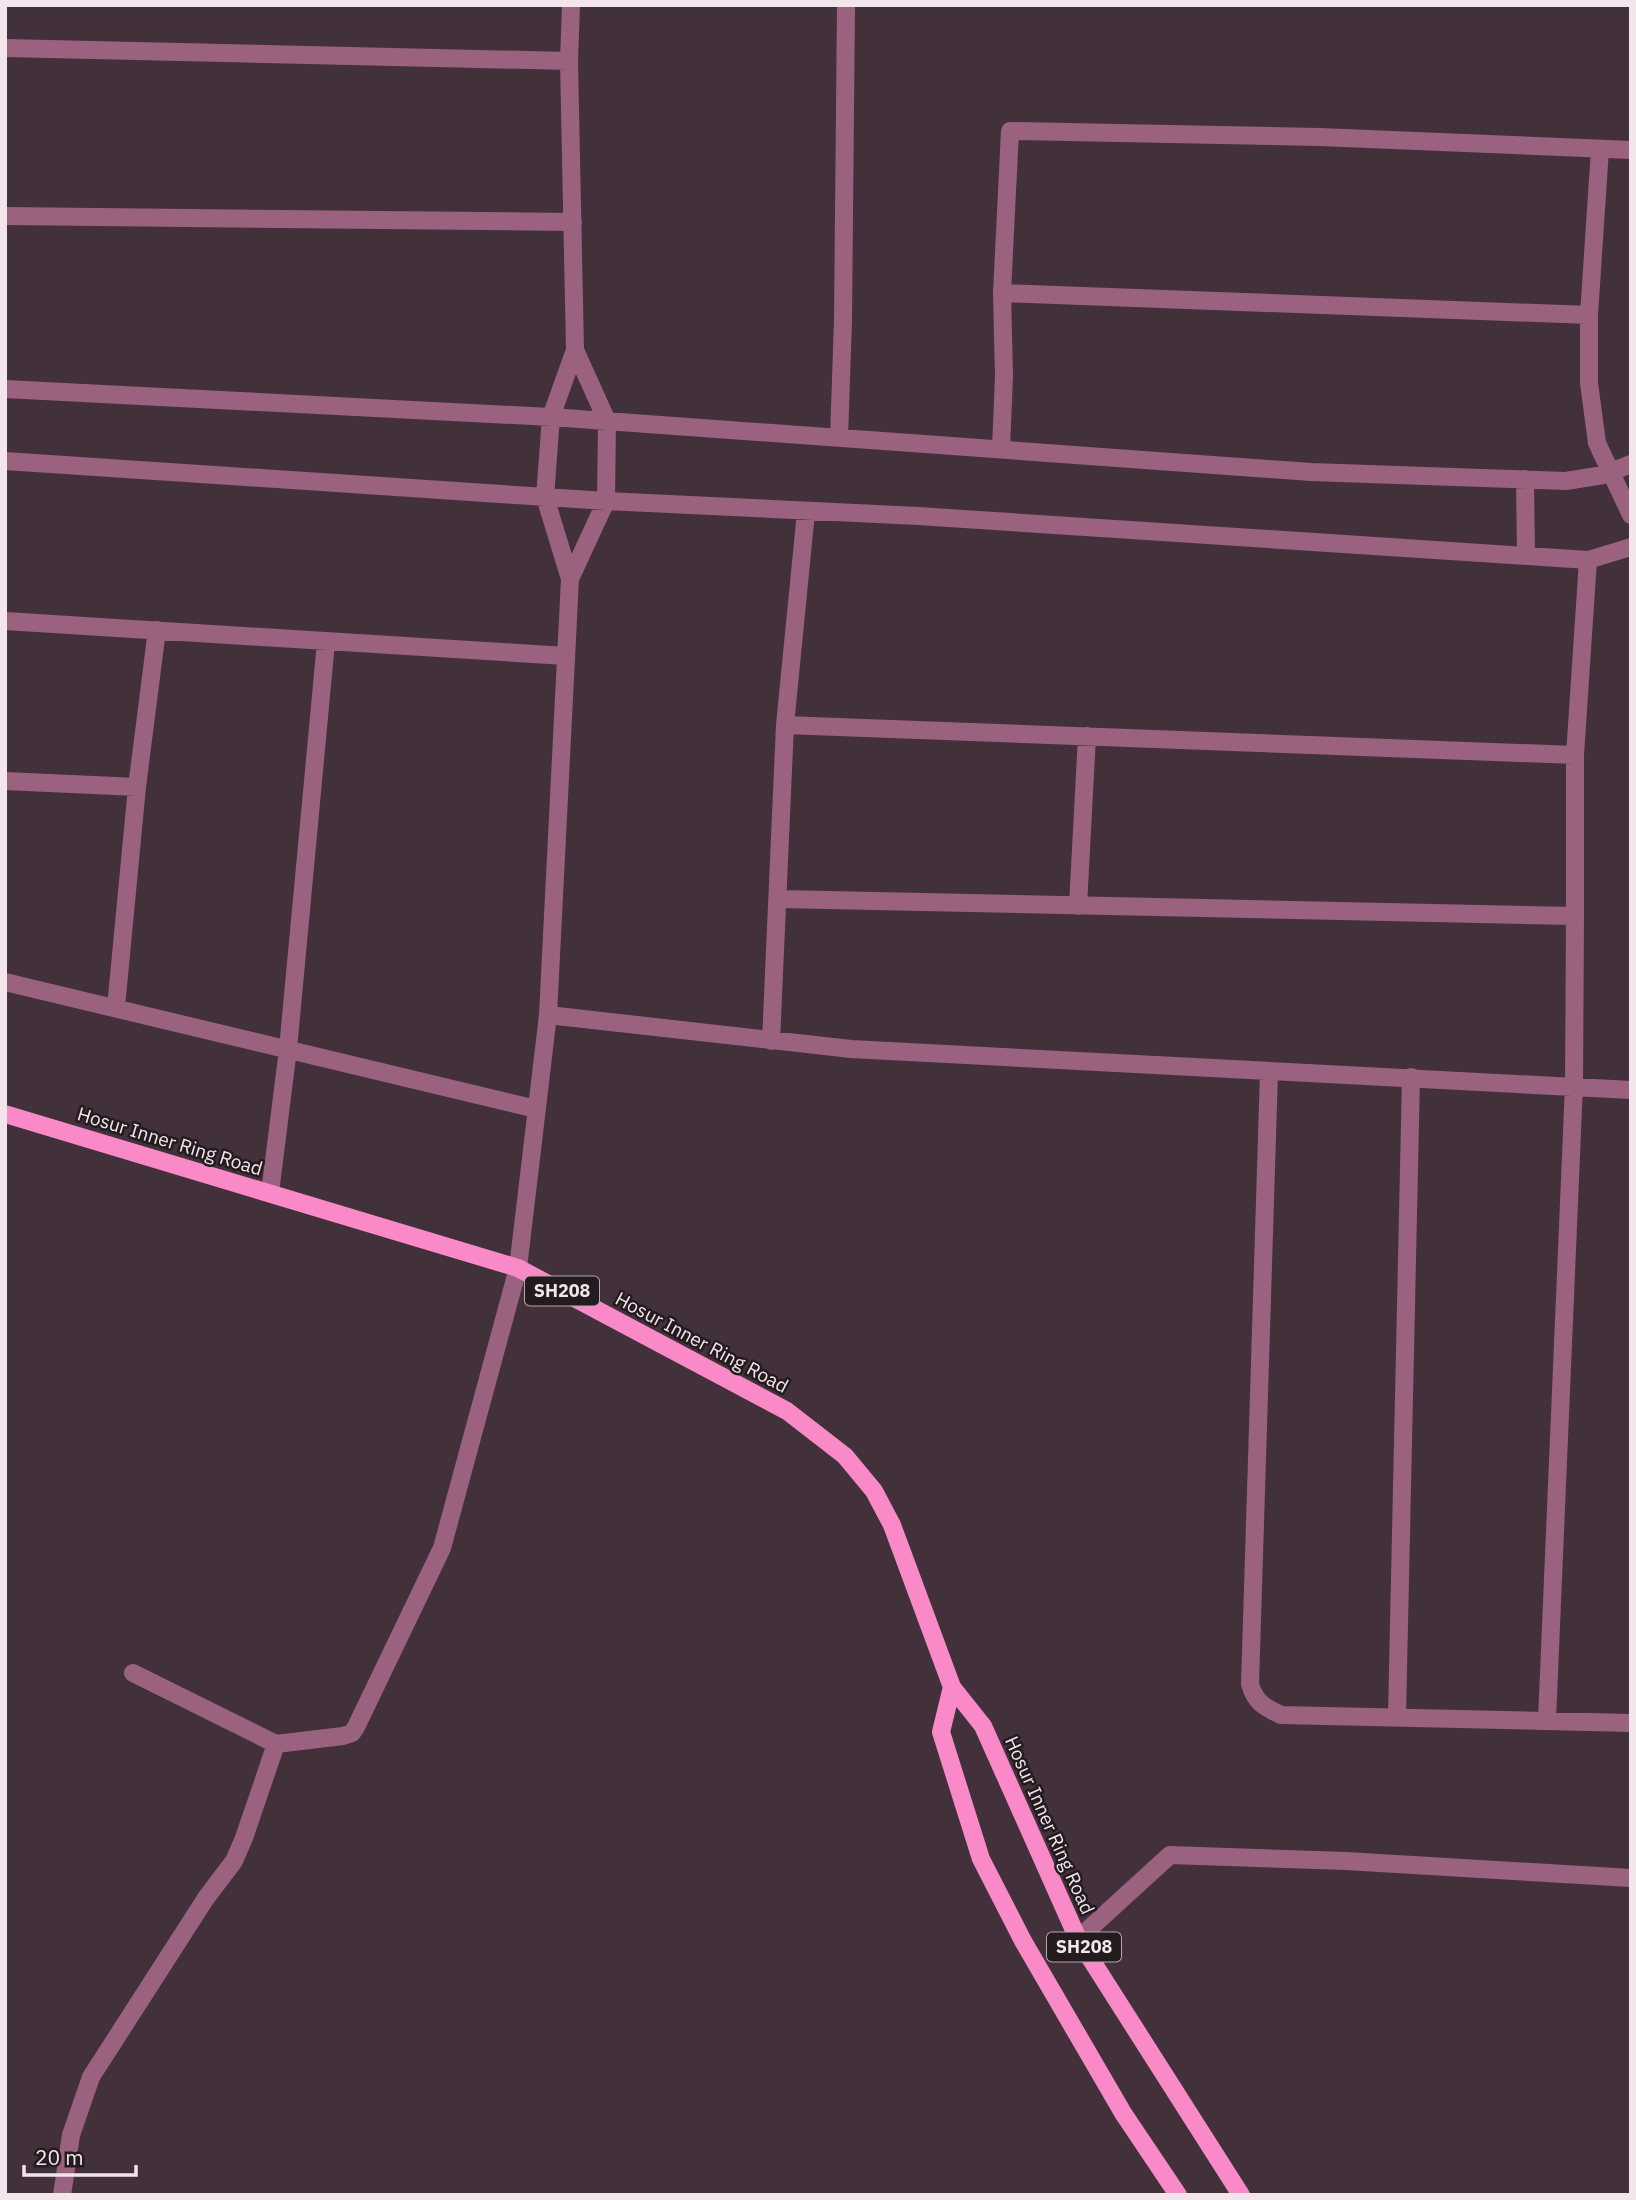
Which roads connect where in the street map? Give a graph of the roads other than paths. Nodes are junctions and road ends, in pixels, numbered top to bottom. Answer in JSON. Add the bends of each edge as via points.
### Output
{"nodes":[{"id":1,"x":571,"y":5,"type":"edge"},
{"id":2,"x":846,"y":5,"type":"edge"},
{"id":3,"x":5,"y":48,"type":"edge"},
{"id":4,"x":569,"y":61,"type":"junction"},
{"id":5,"x":1600,"y":149,"type":"junction"},
{"id":6,"x":1631,"y":150,"type":"edge"},
{"id":7,"x":5,"y":216,"type":"edge"},
{"id":8,"x":573,"y":222,"type":"junction"},
{"id":9,"x":1002,"y":293,"type":"junction"},
{"id":10,"x":1589,"y":315,"type":"junction"},
{"id":11,"x":575,"y":350,"type":"junction"},
{"id":12,"x":5,"y":389,"type":"edge"},
{"id":13,"x":551,"y":417,"type":"junction"},
{"id":14,"x":607,"y":421,"type":"junction"},
{"id":15,"x":839,"y":438,"type":"junction"},
{"id":16,"x":1001,"y":449,"type":"junction"},
{"id":17,"x":5,"y":461,"type":"edge"},
{"id":18,"x":1631,"y":464,"type":"edge"},
{"id":19,"x":1611,"y":472,"type":"junction"},
{"id":20,"x":1525,"y":479,"type":"junction"},
{"id":21,"x":545,"y":496,"type":"junction"},
{"id":22,"x":606,"y":501,"type":"junction"},
{"id":23,"x":806,"y":512,"type":"junction"},
{"id":24,"x":1631,"y":515,"type":"edge"},
{"id":25,"x":1631,"y":547,"type":"edge"},
{"id":26,"x":1526,"y":556,"type":"junction"},
{"id":27,"x":1588,"y":560,"type":"junction"},
{"id":28,"x":570,"y":579,"type":"junction"},
{"id":29,"x":5,"y":621,"type":"edge"},
{"id":30,"x":157,"y":630,"type":"junction"},
{"id":31,"x":326,"y":642,"type":"junction"},
{"id":32,"x":566,"y":656,"type":"junction"},
{"id":33,"x":785,"y":725,"type":"junction"},
{"id":34,"x":1087,"y":736,"type":"junction"},
{"id":35,"x":1576,"y":755,"type":"junction"},
{"id":36,"x":5,"y":781,"type":"edge"},
{"id":37,"x":136,"y":788,"type":"junction"},
{"id":38,"x":778,"y":900,"type":"junction"},
{"id":39,"x":1078,"y":906,"type":"junction"},
{"id":40,"x":1575,"y":916,"type":"junction"},
{"id":41,"x":5,"y":982,"type":"edge"},
{"id":42,"x":117,"y":1007,"type":"junction"},
{"id":43,"x":548,"y":1015,"type":"junction"},
{"id":44,"x":771,"y":1041,"type":"junction"},
{"id":45,"x":288,"y":1049,"type":"junction"},
{"id":46,"x":1269,"y":1072,"type":"junction"},
{"id":47,"x":1411,"y":1077,"type":"junction"},
{"id":48,"x":1574,"y":1085,"type":"junction"},
{"id":49,"x":1631,"y":1090,"type":"edge"},
{"id":50,"x":536,"y":1109,"type":"junction"},
{"id":51,"x":5,"y":1114,"type":"edge"},
{"id":52,"x":270,"y":1193,"type":"junction"},
{"id":53,"x":517,"y":1268,"type":"junction"},
{"id":54,"x":134,"y":1673,"type":"dead end"},
{"id":55,"x":952,"y":1687,"type":"junction"},
{"id":56,"x":1397,"y":1716,"type":"junction"},
{"id":57,"x":1547,"y":1720,"type":"junction"},
{"id":58,"x":1631,"y":1723,"type":"edge"},
{"id":59,"x":276,"y":1744,"type":"junction"},
{"id":60,"x":1631,"y":1878,"type":"edge"},
{"id":61,"x":1078,"y":1939,"type":"junction"},
{"id":62,"x":62,"y":2195,"type":"edge"},
{"id":63,"x":1178,"y":2195,"type":"edge"},
{"id":64,"x":1241,"y":2195,"type":"edge"}],
"edges":[{"from":1,"to":4,"type":"street"},
{"from":2,"to":15,"type":"street"},
{"from":3,"to":4,"type":"street"},
{"from":4,"to":8,"type":"street"},
{"from":5,"to":6,"type":"street"},
{"from":5,"to":9,"type":"street","via":[[1010,131]]},
{"from":5,"to":10,"type":"street"},
{"from":7,"to":8,"type":"street"},
{"from":8,"to":11,"type":"street"},
{"from":9,"to":10,"type":"street"},
{"from":9,"to":16,"type":"street"},
{"from":10,"to":19,"type":"street","via":[[1589,383],[1597,443]]},
{"from":11,"to":13,"type":"street"},
{"from":11,"to":14,"type":"street"},
{"from":12,"to":13,"type":"street"},
{"from":13,"to":14,"type":"street"},
{"from":13,"to":21,"type":"street"},
{"from":14,"to":15,"type":"street"},
{"from":14,"to":22,"type":"street"},
{"from":15,"to":16,"type":"street"},
{"from":16,"to":20,"type":"street","via":[[1311,472]]},
{"from":17,"to":21,"type":"street"},
{"from":18,"to":19,"type":"street"},
{"from":19,"to":20,"type":"street","via":[[1566,481]]},
{"from":19,"to":24,"type":"street"},
{"from":20,"to":26,"type":"street"},
{"from":21,"to":22,"type":"street"},
{"from":21,"to":28,"type":"street"},
{"from":22,"to":23,"type":"street"},
{"from":22,"to":28,"type":"street"},
{"from":23,"to":26,"type":"street"},
{"from":23,"to":33,"type":"street"},
{"from":25,"to":27,"type":"street"},
{"from":26,"to":27,"type":"street"},
{"from":27,"to":35,"type":"street"},
{"from":28,"to":32,"type":"street"},
{"from":29,"to":30,"type":"street"},
{"from":30,"to":31,"type":"street"},
{"from":30,"to":37,"type":"street"},
{"from":31,"to":32,"type":"street"},
{"from":31,"to":45,"type":"street"},
{"from":32,"to":43,"type":"street"},
{"from":33,"to":34,"type":"street"},
{"from":33,"to":38,"type":"street"},
{"from":34,"to":35,"type":"street"},
{"from":34,"to":39,"type":"street"},
{"from":35,"to":40,"type":"street"},
{"from":36,"to":37,"type":"street"},
{"from":37,"to":42,"type":"street"},
{"from":38,"to":39,"type":"street"},
{"from":38,"to":44,"type":"street"},
{"from":39,"to":40,"type":"street"},
{"from":40,"to":48,"type":"street"},
{"from":41,"to":42,"type":"street"},
{"from":42,"to":45,"type":"street"},
{"from":43,"to":44,"type":"street"},
{"from":43,"to":50,"type":"street"},
{"from":44,"to":46,"type":"street"},
{"from":45,"to":50,"type":"street"},
{"from":45,"to":52,"type":"street"},
{"from":46,"to":47,"type":"street"},
{"from":46,"to":56,"type":"street","via":[[1250,1684],[1253,1697],[1281,1715]]},
{"from":47,"to":48,"type":"street"},
{"from":47,"to":56,"type":"street"},
{"from":48,"to":49,"type":"street"},
{"from":48,"to":57,"type":"street"},
{"from":50,"to":53,"type":"street"},
{"from":51,"to":52,"type":"main road","name":"Hosur Inner Ring Road","number":"SH208"},
{"from":52,"to":53,"type":"main road","name":"Hosur Inner Ring Road","number":"SH208"},
{"from":53,"to":55,"type":"main road","name":"Hosur Inner Ring Road","number":"SH208","via":[[787,1411],[845,1456],[874,1491],[892,1525]]},
{"from":53,"to":59,"type":"street","via":[[442,1548],[356,1727],[343,1736]]},
{"from":54,"to":59,"type":"street"},
{"from":55,"to":61,"type":"main road","name":"Hosur Inner Ring Road","number":"SH208","via":[[983,1726]]},
{"from":55,"to":63,"type":"main road","number":"SH208","via":[[941,1732],[981,1860],[1123,2113]]},
{"from":56,"to":57,"type":"street"},
{"from":57,"to":58,"type":"street"},
{"from":59,"to":62,"type":"street","via":[[234,1861],[91,2077],[71,2135]]},
{"from":60,"to":61,"type":"street","via":[[1170,1854]]},
{"from":61,"to":64,"type":"main road","name":"Hosur Inner Ring Road","number":"SH208"}]}
